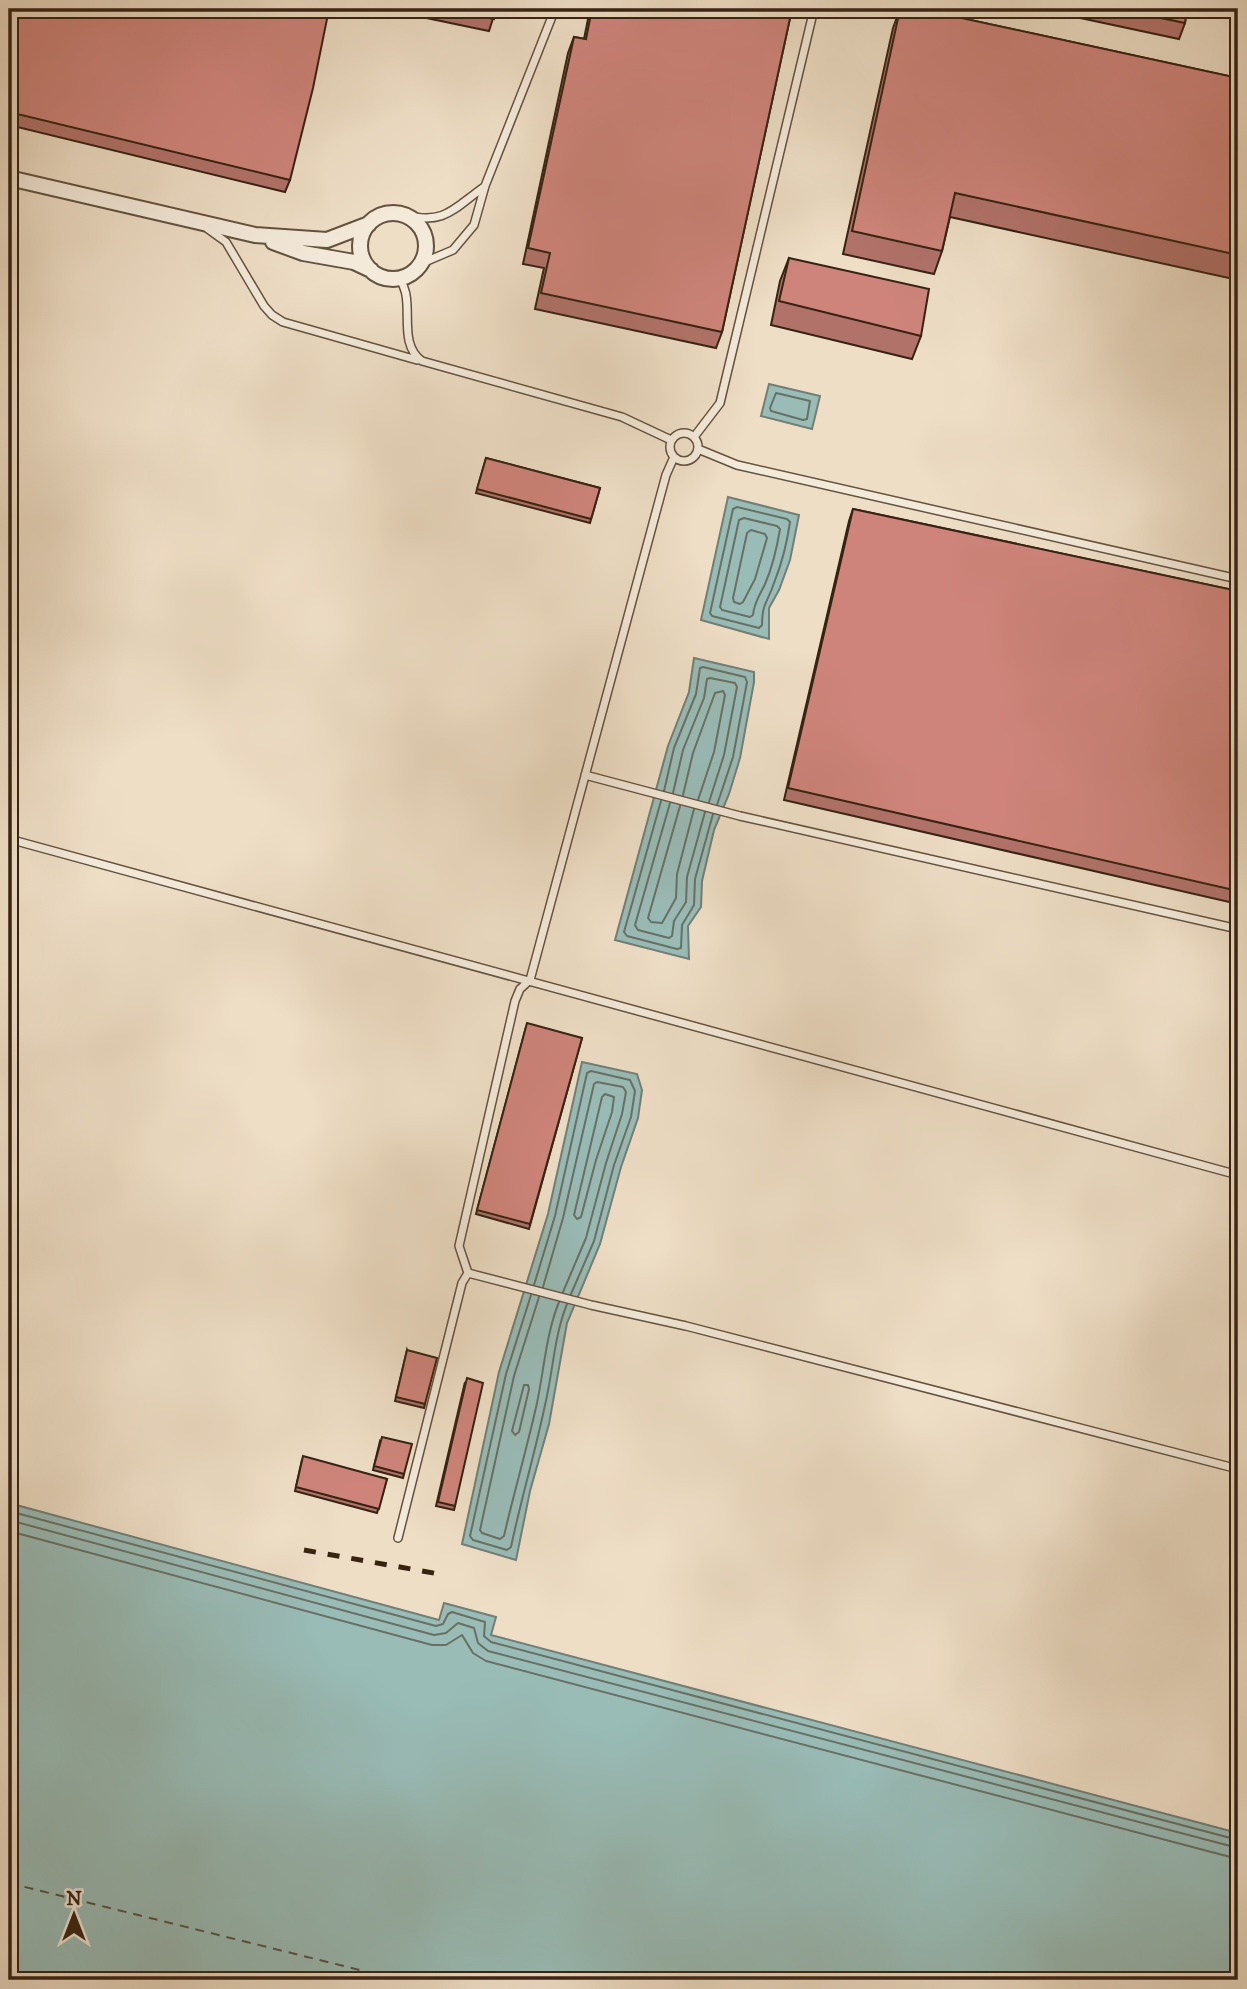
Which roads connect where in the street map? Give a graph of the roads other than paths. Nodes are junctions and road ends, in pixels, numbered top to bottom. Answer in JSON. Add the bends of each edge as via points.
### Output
{"nodes":[{"id":1,"x":555,"y":9,"type":"edge"},
{"id":2,"x":814,"y":9,"type":"edge"},
{"id":3,"x":9,"y":178,"type":"edge"},
{"id":4,"x":485,"y":186,"type":"junction"},
{"id":5,"x":405,"y":215,"type":"junction"},
{"id":6,"x":182,"y":218,"type":"junction"},
{"id":7,"x":369,"y":224,"type":"junction"},
{"id":8,"x":256,"y":235,"type":"junction"},
{"id":9,"x":420,"y":264,"type":"junction"},
{"id":10,"x":374,"y":272,"type":"junction"},
{"id":11,"x":400,"y":278,"type":"junction"},
{"id":12,"x":422,"y":361,"type":"junction"},
{"id":13,"x":694,"y":437,"type":"junction"},
{"id":14,"x":671,"y":440,"type":"junction"},
{"id":15,"x":698,"y":449,"type":"junction"},
{"id":16,"x":674,"y":457,"type":"junction"},
{"id":17,"x":1238,"y":579,"type":"edge"},
{"id":18,"x":585,"y":775,"type":"junction"},
{"id":19,"x":9,"y":839,"type":"edge"},
{"id":20,"x":1238,"y":929,"type":"edge"},
{"id":21,"x":530,"y":980,"type":"junction"},
{"id":22,"x":1238,"y":1175,"type":"edge"},
{"id":23,"x":468,"y":1273,"type":"junction"},
{"id":24,"x":1238,"y":1469,"type":"edge"},
{"id":25,"x":398,"y":1538,"type":"dead end"}],
"edges":[{"from":1,"to":4,"type":"lane"},
{"from":2,"to":13,"type":"lane","via":[[720,403]]},
{"from":3,"to":6,"type":"street"},
{"from":4,"to":5,"type":"lane","via":[[441,217]]},
{"from":4,"to":9,"type":"lane","via":[[474,225],[464,239],[453,250]]},
{"from":5,"to":7,"type":"street","via":[[385,214]]},
{"from":5,"to":9,"type":"street","via":[[425,236],[425,256]]},
{"from":6,"to":8,"type":"street"},
{"from":6,"to":12,"type":"lane","via":[[214,232],[226,243],[264,306],[283,322]]},
{"from":7,"to":8,"type":"street","via":[[327,240]]},
{"from":7,"to":10,"type":"street","via":[[361,250]]},
{"from":8,"to":10,"type":"street","via":[[303,253],[354,262]]},
{"from":9,"to":11,"type":"street"},
{"from":10,"to":11,"type":"street"},
{"from":11,"to":12,"type":"lane","via":[[406,294],[409,343]]},
{"from":12,"to":14,"type":"lane","via":[[622,417]]},
{"from":13,"to":14,"type":"lane","via":[[682,433]]},
{"from":13,"to":15,"type":"lane"},
{"from":14,"to":16,"type":"lane"},
{"from":15,"to":16,"type":"lane","via":[[686,461]]},
{"from":15,"to":17,"type":"lane","via":[[737,465]]},
{"from":16,"to":18,"type":"lane"},
{"from":18,"to":20,"type":"lane","via":[[740,816]]},
{"from":18,"to":21,"type":"lane"},
{"from":19,"to":21,"type":"lane"},
{"from":21,"to":22,"type":"lane"},
{"from":21,"to":23,"type":"lane","via":[[515,1001],[458,1246]]},
{"from":23,"to":24,"type":"lane"},
{"from":23,"to":25,"type":"lane"}]}
